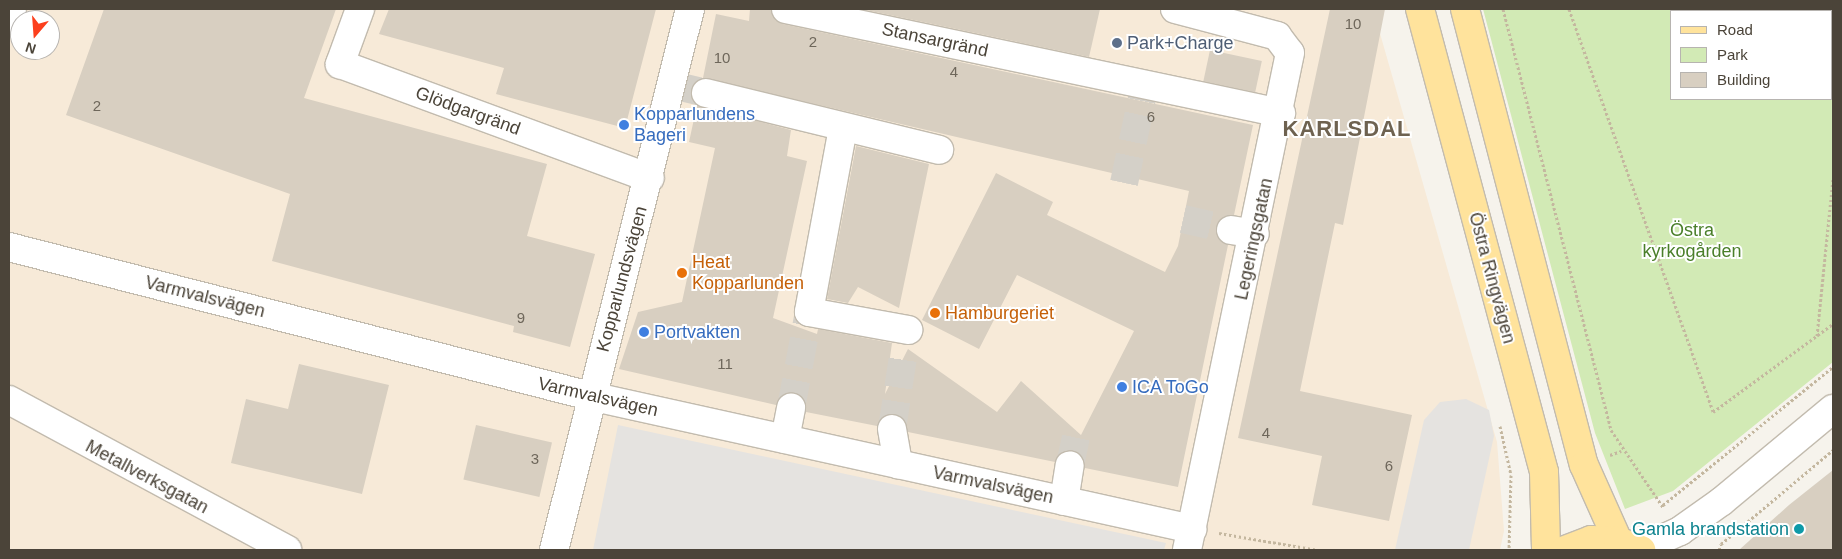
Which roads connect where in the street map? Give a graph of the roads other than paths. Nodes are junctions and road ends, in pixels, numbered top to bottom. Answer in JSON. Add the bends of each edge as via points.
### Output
{"nodes":[{"id":1,"x":12,"y":9,"type":"edge"},
{"id":2,"x":360,"y":9,"type":"edge"},
{"id":3,"x":690,"y":9,"type":"edge"},
{"id":4,"x":786,"y":9,"type":"edge"},
{"id":5,"x":1175,"y":9,"type":"edge"},
{"id":6,"x":1420,"y":9,"type":"edge"},
{"id":7,"x":1465,"y":9,"type":"edge"},
{"id":8,"x":9,"y":20,"type":"edge"},
{"id":9,"x":706,"y":93,"type":"tunnel mouth"},
{"id":10,"x":1281,"y":113,"type":"junction"},
{"id":11,"x":844,"y":128,"type":"junction"},
{"id":12,"x":939,"y":150,"type":"dead end"},
{"id":13,"x":650,"y":178,"type":"junction"},
{"id":14,"x":9,"y":247,"type":"edge"},
{"id":15,"x":908,"y":330,"type":"dead end"},
{"id":16,"x":590,"y":396,"type":"junction"},
{"id":17,"x":9,"y":400,"type":"edge"},
{"id":18,"x":791,"y":408,"type":"tunnel mouth"},
{"id":19,"x":1833,"y":409,"type":"edge"},
{"id":20,"x":892,"y":429,"type":"tunnel mouth"},
{"id":21,"x":786,"y":439,"type":"junction"},
{"id":22,"x":898,"y":464,"type":"junction"},
{"id":23,"x":1070,"y":465,"type":"tunnel mouth"},
{"id":24,"x":1064,"y":501,"type":"junction"},
{"id":25,"x":1189,"y":539,"type":"edge"},
{"id":26,"x":1683,"y":541,"type":"edge"},
{"id":27,"x":1633,"y":547,"type":"edge"},
{"id":28,"x":287,"y":550,"type":"edge"},
{"id":29,"x":554,"y":550,"type":"edge"},
{"id":30,"x":1546,"y":550,"type":"edge"},
{"id":31,"x":1565,"y":550,"type":"edge"}],
"edges":[{"from":1,"to":8,"type":"street"},
{"from":2,"to":13,"type":"street","name":"Glödgargränd","via":[[340,64]]},
{"from":3,"to":13,"type":"street","name":"Kopparlundsvägen"},
{"from":4,"to":10,"type":"street","name":"Stansargränd"},
{"from":5,"to":10,"type":"street","name":"Legeringsgatan","via":[[1277,36],[1290,53]]},
{"from":6,"to":30,"type":"main road","name":"Östra Ringvägen","via":[[1544,472]]},
{"from":7,"to":27,"type":"main road","via":[[1584,465]]},
{"from":9,"to":11,"type":"street"},
{"from":10,"to":25,"type":"street","name":"Legeringsgatan","via":[[1243,232]]},
{"from":11,"to":12,"type":"street"},
{"from":11,"to":15,"type":"street","via":[[809,312]]},
{"from":13,"to":16,"type":"street","name":"Kopparlundsvägen"},
{"from":14,"to":16,"type":"street","name":"Varmvalsvägen"},
{"from":16,"to":21,"type":"street","name":"Varmvalsvägen"},
{"from":16,"to":29,"type":"street","name":"Kopparlundsvägen"},
{"from":17,"to":28,"type":"street","name":"Metallverksgatan"},
{"from":18,"to":21,"type":"street"},
{"from":19,"to":26,"type":"street","via":[[1722,501]]},
{"from":20,"to":22,"type":"street"},
{"from":21,"to":22,"type":"street","name":"Varmvalsvägen"},
{"from":22,"to":24,"type":"street","name":"Varmvalsvägen"},
{"from":23,"to":24,"type":"street"},
{"from":24,"to":25,"type":"street","name":"Varmvalsvägen"},
{"from":26,"to":27,"type":"street"},
{"from":27,"to":31,"type":"main road","via":[[1591,540]]}]}
